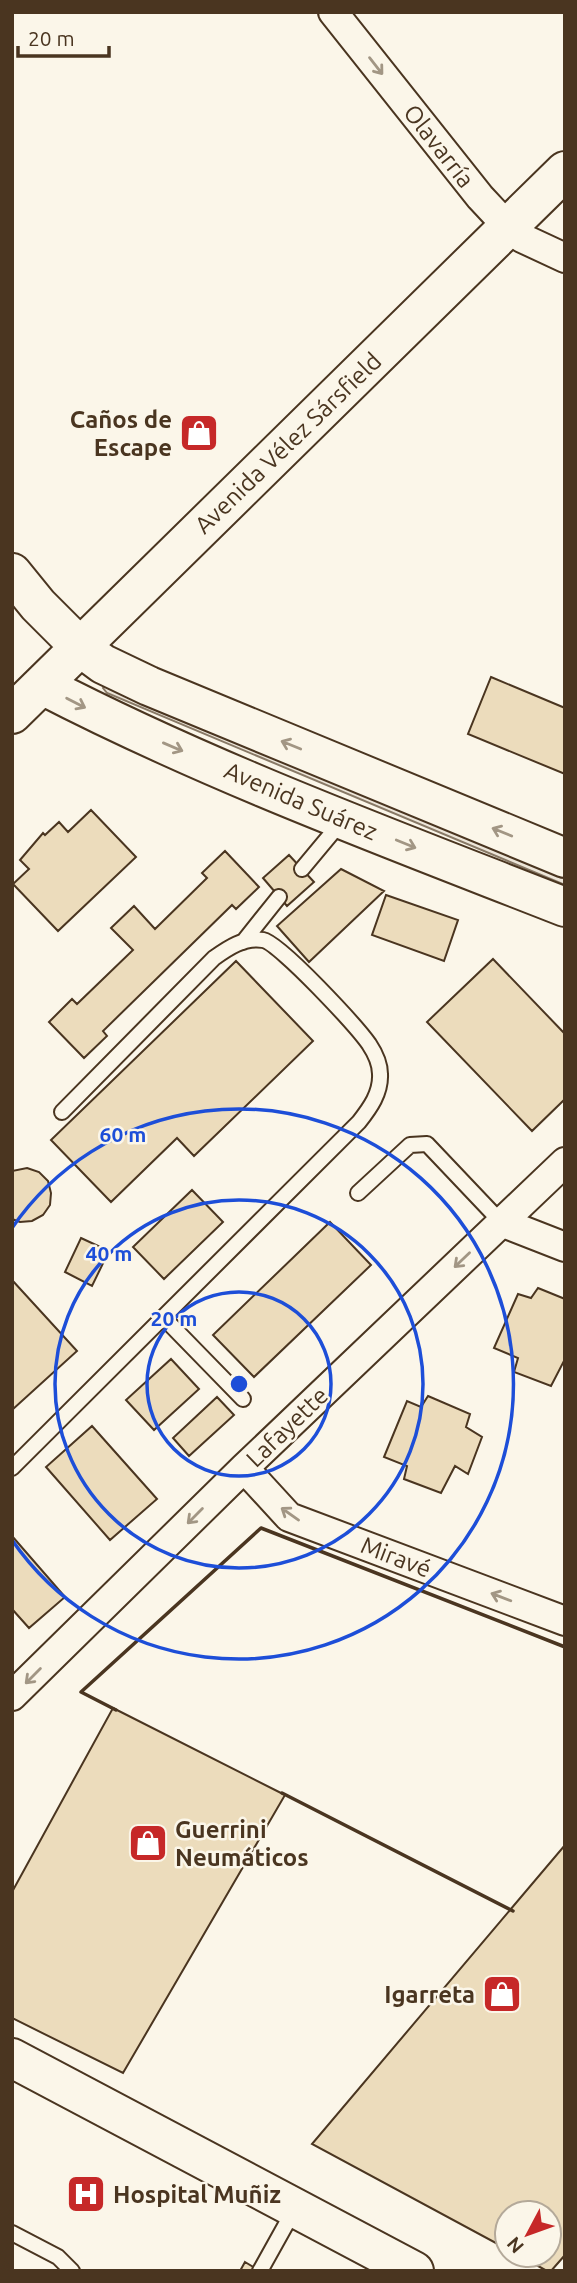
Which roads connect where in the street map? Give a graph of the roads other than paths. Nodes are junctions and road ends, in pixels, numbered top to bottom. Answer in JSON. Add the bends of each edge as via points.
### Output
{"nodes":[{"id":1,"x":334,"y":12,"type":"edge"},
{"id":2,"x":565,"y":171,"type":"edge"},
{"id":3,"x":508,"y":227,"type":"junction"},
{"id":4,"x":565,"y":258,"type":"edge"},
{"id":5,"x":12,"y":573,"type":"edge"},
{"id":6,"x":80,"y":647,"type":"junction"},
{"id":7,"x":42,"y":685,"type":"junction"},
{"id":8,"x":12,"y":715,"type":"edge"},
{"id":9,"x":343,"y":820,"type":"junction"},
{"id":10,"x":565,"y":858,"type":"edge"},
{"id":11,"x":302,"y":869,"type":"dead end"},
{"id":12,"x":279,"y":897,"type":"dead end"},
{"id":13,"x":565,"y":907,"type":"edge"},
{"id":14,"x":243,"y":942,"type":"junction"},
{"id":15,"x":62,"y":1112,"type":"dead end"},
{"id":16,"x":565,"y":1162,"type":"edge"},
{"id":17,"x":358,"y":1193,"type":"dead end"},
{"id":18,"x":501,"y":1222,"type":"junction"},
{"id":19,"x":565,"y":1247,"type":"edge"},
{"id":20,"x":164,"y":1318,"type":"junction"},
{"id":21,"x":243,"y":1399,"type":"dead end"},
{"id":22,"x":12,"y":1468,"type":"edge"},
{"id":23,"x":244,"y":1468,"type":"junction"},
{"id":24,"x":563,"y":1616,"type":"edge"},
{"id":25,"x":12,"y":1696,"type":"edge"},
{"id":26,"x":12,"y":2058,"type":"edge"},
{"id":27,"x":294,"y":2209,"type":"junction"},
{"id":28,"x":12,"y":2232,"type":"edge"},
{"id":29,"x":72,"y":2271,"type":"edge"},
{"id":30,"x":260,"y":2271,"type":"edge"},
{"id":31,"x":414,"y":2271,"type":"edge"}],
"edges":[{"from":1,"to":3,"type":"street","name":"Olavarría","one_way":true},
{"from":2,"to":3,"type":"main road","name":"Avenida Vélez Sársfield"},
{"from":3,"to":4,"type":"street","name":"Olavarría","via":[[530,243]]},
{"from":3,"to":6,"type":"main road","name":"Avenida Vélez Sársfield"},
{"from":5,"to":6,"type":"main road","name":"Avenida Suárez"},
{"from":6,"to":7,"type":"main road","name":"Avenida Vélez Sársfield"},
{"from":10,"to":6,"type":"main road","name":"Avenida Suárez","one_way":true,"via":[[149,686]]},
{"from":7,"to":8,"type":"main road","name":"Avenida Vélez Sársfield"},
{"from":7,"to":9,"type":"main road","name":"Avenida Suárez","one_way":true,"via":[[110,720]]},
{"from":9,"to":11,"type":"lane"},
{"from":9,"to":13,"type":"main road","name":"Avenida Suárez","one_way":true},
{"from":12,"to":14,"type":"lane"},
{"from":14,"to":15,"type":"lane","via":[[214,958]]},
{"from":14,"to":20,"type":"lane","via":[[273,944],[356,1028],[377,1060],[379,1086],[359,1122]]},
{"from":16,"to":18,"type":"street","name":"Lafayette"},
{"from":17,"to":18,"type":"lane","via":[[410,1145],[427,1144]]},
{"from":18,"to":19,"type":"street"},
{"from":18,"to":23,"type":"street","name":"Lafayette","one_way":true},
{"from":20,"to":21,"type":"lane"},
{"from":20,"to":22,"type":"lane"},
{"from":24,"to":23,"type":"street","name":"Miravé","one_way":true,"via":[[289,1517]]},
{"from":23,"to":25,"type":"street","name":"Lafayette","one_way":true},
{"from":26,"to":27,"type":"main road"},
{"from":27,"to":30,"type":"lane"},
{"from":27,"to":31,"type":"main road"},
{"from":28,"to":29,"type":"lane","via":[[58,2257]]}]}
